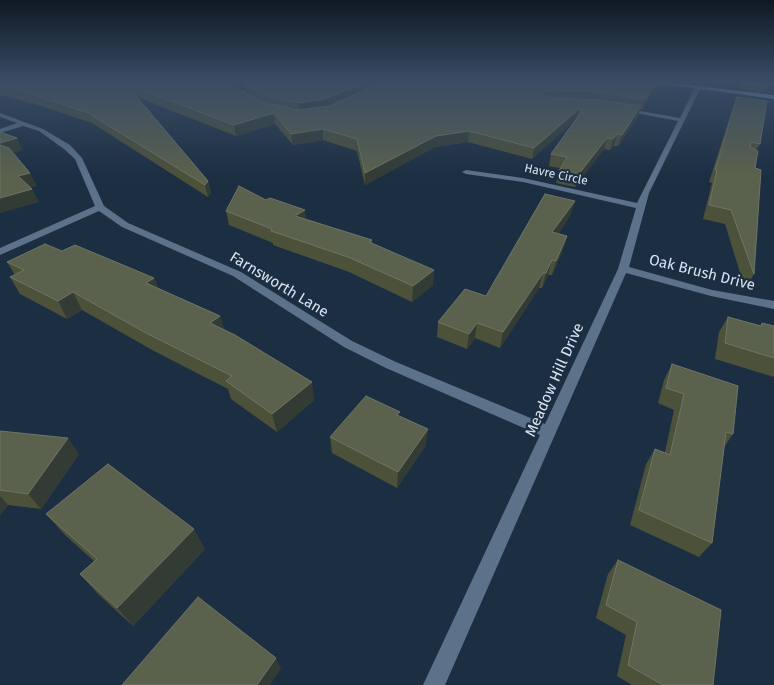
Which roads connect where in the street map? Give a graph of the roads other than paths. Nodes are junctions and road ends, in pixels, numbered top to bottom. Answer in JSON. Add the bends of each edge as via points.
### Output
{"nodes":[{"id":1,"x":645,"y":114,"type":"edge"},
{"id":2,"x":685,"y":114,"type":"edge"},
{"id":3,"x":0,"y":115,"type":"edge"},
{"id":4,"x":682,"y":120,"type":"junction"},
{"id":5,"x":24,"y":123,"type":"junction"},
{"id":6,"x":0,"y":130,"type":"edge"},
{"id":7,"x":466,"y":172,"type":"dead end"},
{"id":8,"x":640,"y":206,"type":"junction"},
{"id":9,"x":100,"y":207,"type":"junction"},
{"id":10,"x":0,"y":252,"type":"edge"},
{"id":11,"x":623,"y":269,"type":"junction"},
{"id":12,"x":774,"y":305,"type":"edge"},
{"id":13,"x":549,"y":432,"type":"junction"},
{"id":14,"x":434,"y":685,"type":"edge"}],
"edges":[{"from":1,"to":4,"type":"street"},
{"from":2,"to":4,"type":"street","name":"Meadow Hill Drive"},
{"from":3,"to":5,"type":"street"},
{"from":4,"to":8,"type":"street","name":"Meadow Hill Drive"},
{"from":5,"to":6,"type":"street"},
{"from":5,"to":9,"type":"street","via":[[55,138],[78,158]]},
{"from":7,"to":8,"type":"street","name":"Havre Circle","via":[[523,180]]},
{"from":8,"to":11,"type":"street","name":"Meadow Hill Drive"},
{"from":9,"to":10,"type":"street"},
{"from":9,"to":13,"type":"street","name":"Farnsworth Lane","via":[[125,225],[237,274],[348,344]]},
{"from":11,"to":12,"type":"street","name":"Oak Brush Drive","via":[[710,293]]},
{"from":11,"to":13,"type":"street","name":"Meadow Hill Drive"},
{"from":13,"to":14,"type":"street","name":"Meadow Hill Drive"}]}
